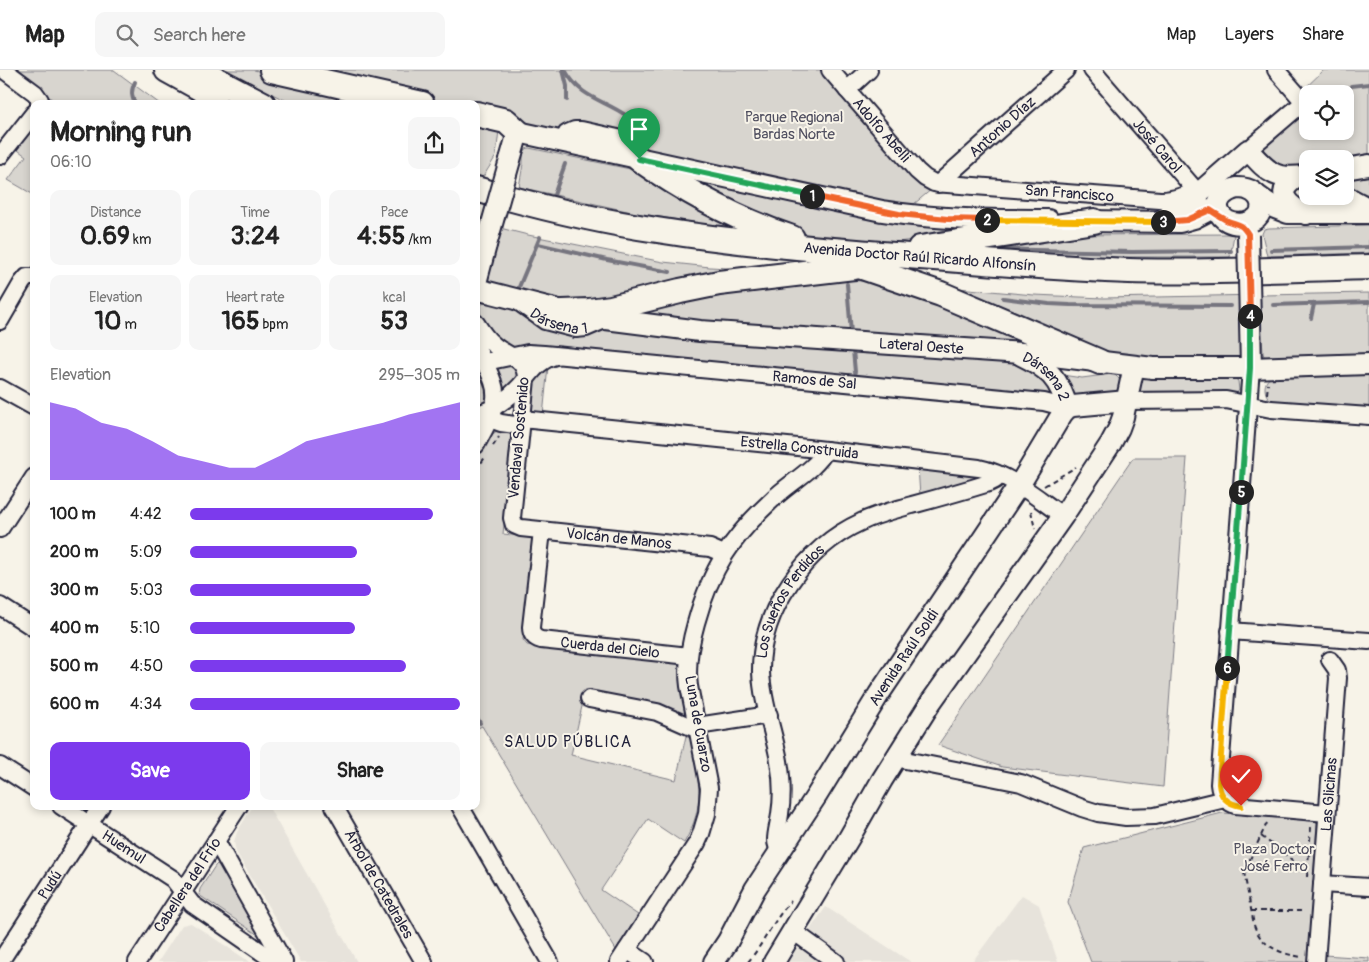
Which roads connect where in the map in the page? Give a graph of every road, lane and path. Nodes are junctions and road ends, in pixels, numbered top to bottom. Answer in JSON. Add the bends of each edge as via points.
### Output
{"nodes":[{"id":1,"x":4,"y":70,"type":"edge"},
{"id":2,"x":160,"y":70,"type":"edge"},
{"id":3,"x":167,"y":70,"type":"edge"},
{"id":4,"x":198,"y":70,"type":"edge"},
{"id":5,"x":272,"y":70,"type":"edge"},
{"id":6,"x":830,"y":70,"type":"edge"},
{"id":7,"x":869,"y":70,"type":"edge"},
{"id":8,"x":1066,"y":70,"type":"edge"},
{"id":9,"x":1092,"y":70,"type":"edge"},
{"id":10,"x":1276,"y":70,"type":"edge"},
{"id":11,"x":847,"y":90,"type":"junction"},
{"id":12,"x":37,"y":100,"type":"edge"},
{"id":13,"x":199,"y":100,"type":"edge"},
{"id":14,"x":222,"y":100,"type":"edge"},
{"id":15,"x":255,"y":100,"type":"edge"},
{"id":16,"x":404,"y":100,"type":"edge"},
{"id":17,"x":480,"y":115,"type":"edge"},
{"id":18,"x":30,"y":117,"type":"edge"},
{"id":19,"x":518,"y":132,"type":"junction"},
{"id":20,"x":0,"y":156,"type":"edge"},
{"id":21,"x":1247,"y":156,"type":"junction"},
{"id":22,"x":639,"y":159,"type":"junction"},
{"id":23,"x":1369,"y":165,"type":"edge"},
{"id":24,"x":1354,"y":168,"type":"edge"},
{"id":25,"x":1295,"y":176,"type":"edge"},
{"id":26,"x":938,"y":184,"type":"junction"},
{"id":27,"x":480,"y":190,"type":"edge"},
{"id":28,"x":1254,"y":191,"type":"junction"},
{"id":29,"x":1198,"y":194,"type":"junction"},
{"id":30,"x":480,"y":206,"type":"edge"},
{"id":31,"x":1369,"y":209,"type":"edge"},
{"id":32,"x":1369,"y":213,"type":"edge"},
{"id":33,"x":1306,"y":214,"type":"junction"},
{"id":34,"x":1231,"y":215,"type":"junction"},
{"id":35,"x":1094,"y":221,"type":"junction"},
{"id":36,"x":1160,"y":222,"type":"junction"},
{"id":37,"x":832,"y":250,"type":"junction"},
{"id":38,"x":882,"y":254,"type":"junction"},
{"id":39,"x":1369,"y":266,"type":"edge"},
{"id":40,"x":858,"y":267,"type":"junction"},
{"id":41,"x":480,"y":268,"type":"edge"},
{"id":42,"x":30,"y":278,"type":"edge"},
{"id":43,"x":1369,"y":281,"type":"edge"},
{"id":44,"x":480,"y":290,"type":"edge"},
{"id":45,"x":513,"y":298,"type":"junction"},
{"id":46,"x":564,"y":312,"type":"junction"},
{"id":47,"x":607,"y":319,"type":"junction"},
{"id":48,"x":0,"y":321,"type":"edge"},
{"id":49,"x":480,"y":330,"type":"edge"},
{"id":50,"x":1014,"y":352,"type":"junction"},
{"id":51,"x":513,"y":356,"type":"junction"},
{"id":52,"x":561,"y":356,"type":"junction"},
{"id":53,"x":1100,"y":362,"type":"junction"},
{"id":54,"x":480,"y":363,"type":"edge"},
{"id":55,"x":1369,"y":364,"type":"edge"},
{"id":56,"x":1134,"y":366,"type":"junction"},
{"id":57,"x":1250,"y":368,"type":"junction"},
{"id":58,"x":526,"y":379,"type":"junction"},
{"id":59,"x":0,"y":388,"type":"edge"},
{"id":60,"x":1127,"y":401,"type":"junction"},
{"id":61,"x":1248,"y":404,"type":"junction"},
{"id":62,"x":30,"y":405,"type":"edge"},
{"id":63,"x":1067,"y":408,"type":"junction"},
{"id":64,"x":484,"y":413,"type":"edge"},
{"id":65,"x":1369,"y":416,"type":"edge"},
{"id":66,"x":521,"y":423,"type":"junction"},
{"id":67,"x":480,"y":429,"type":"edge"},
{"id":68,"x":826,"y":450,"type":"junction"},
{"id":69,"x":1000,"y":475,"type":"junction"},
{"id":70,"x":30,"y":483,"type":"edge"},
{"id":71,"x":1019,"y":486,"type":"junction"},
{"id":72,"x":1063,"y":516,"type":"junction"},
{"id":73,"x":514,"y":525,"type":"joint"},
{"id":74,"x":0,"y":528,"type":"edge"},
{"id":75,"x":542,"y":531,"type":"junction"},
{"id":76,"x":724,"y":554,"type":"junction"},
{"id":77,"x":0,"y":606,"type":"edge"},
{"id":78,"x":30,"y":625,"type":"edge"},
{"id":79,"x":1230,"y":631,"type":"junction"},
{"id":80,"x":1369,"y":641,"type":"edge"},
{"id":81,"x":689,"y":656,"type":"junction"},
{"id":82,"x":1330,"y":660,"type":"dead end"},
{"id":83,"x":589,"y":699,"type":"dead end"},
{"id":84,"x":769,"y":715,"type":"junction"},
{"id":85,"x":697,"y":727,"type":"junction"},
{"id":86,"x":895,"y":758,"type":"junction"},
{"id":87,"x":0,"y":766,"type":"edge"},
{"id":88,"x":30,"y":785,"type":"edge"},
{"id":89,"x":1225,"y":800,"type":"junction"},
{"id":90,"x":67,"y":810,"type":"edge"},
{"id":91,"x":98,"y":810,"type":"edge"},
{"id":92,"x":236,"y":810,"type":"edge"},
{"id":93,"x":336,"y":810,"type":"edge"},
{"id":94,"x":462,"y":810,"type":"edge"},
{"id":95,"x":1328,"y":813,"type":"junction"},
{"id":96,"x":1268,"y":821,"type":"dead end"},
{"id":97,"x":1306,"y":823,"type":"dead end"},
{"id":98,"x":89,"y":824,"type":"junction"},
{"id":99,"x":1261,"y":836,"type":"junction"},
{"id":100,"x":216,"y":841,"type":"junction"},
{"id":101,"x":780,"y":850,"type":"junction"},
{"id":102,"x":1308,"y":872,"type":"junction"},
{"id":103,"x":1314,"y":883,"type":"junction"},
{"id":104,"x":1369,"y":887,"type":"edge"},
{"id":105,"x":183,"y":892,"type":"junction"},
{"id":106,"x":1252,"y":911,"type":"junction"},
{"id":107,"x":1305,"y":911,"type":"dead end"},
{"id":108,"x":793,"y":931,"type":"junction"},
{"id":109,"x":623,"y":956,"type":"edge"},
{"id":110,"x":0,"y":962,"type":"edge"},
{"id":111,"x":137,"y":962,"type":"edge"},
{"id":112,"x":276,"y":962,"type":"edge"},
{"id":113,"x":284,"y":962,"type":"edge"},
{"id":114,"x":424,"y":962,"type":"edge"},
{"id":115,"x":550,"y":962,"type":"edge"},
{"id":116,"x":645,"y":962,"type":"edge"},
{"id":117,"x":714,"y":962,"type":"edge"},
{"id":118,"x":774,"y":962,"type":"edge"},
{"id":119,"x":836,"y":962,"type":"edge"},
{"id":120,"x":1302,"y":962,"type":"edge"},
{"id":121,"x":1316,"y":962,"type":"edge"}],
"edges":[{"from":1,"to":12,"type":"street","via":[[35,93]]},
{"from":2,"to":13,"type":"highway"},
{"from":3,"to":14,"type":"highway"},
{"from":4,"to":15,"type":"highway"},
{"from":5,"to":16,"type":"highway"},
{"from":6,"to":11,"type":"street","name":"Adolfo Abelli"},
{"from":7,"to":11,"type":"street"},
{"from":8,"to":26,"type":"street","name":"Antonio Díaz"},
{"from":9,"to":29,"type":"street","name":"José Carol"},
{"from":10,"to":21,"type":"street","via":[[1304,102]]},
{"from":11,"to":26,"type":"street","name":"Adolfo Abelli","via":[[921,175]]},
{"from":17,"to":19,"type":"highway","via":[[506,121]]},
{"from":18,"to":20,"type":"street"},
{"from":19,"to":22,"type":"main road","via":[[556,141],[578,132],[619,140]]},
{"from":19,"to":41,"type":"main road","bridge":true},
{"from":21,"to":25,"type":"main road","via":[[1265,168]]},
{"from":21,"to":28,"type":"main road"},
{"from":21,"to":29,"type":"main road"},
{"from":21,"to":34,"type":"main road","via":[[1226,176]]},
{"from":22,"to":35,"type":"main road","via":[[899,214],[948,219]]},
{"from":22,"to":37,"type":"highway","via":[[682,188],[736,215],[781,235]]},
{"from":23,"to":24,"type":"main road"},
{"from":25,"to":28,"type":"main road","via":[[1262,178]]},
{"from":25,"to":33,"type":"main road","via":[[1286,187],[1285,194],[1291,206]]},
{"from":26,"to":29,"type":"street","name":"San Francisco","via":[[1160,200]]},
{"from":27,"to":37,"type":"highway","name":"Avenida Doctor Raúl Ricardo Alfonsín","via":[[553,210],[656,230]]},
{"from":28,"to":33,"type":"main road","via":[[1281,211]]},
{"from":28,"to":34,"type":"main road","via":[[1261,200],[1260,213]]},
{"from":28,"to":34,"type":"main road","via":[[1231,184]]},
{"from":29,"to":34,"type":"main road","via":[[1210,187]]},
{"from":29,"to":36,"type":"main road"},
{"from":30,"to":40,"type":"highway","name":"Avenida Doctor Raúl Ricardo Alfonsín","via":[[651,244],[722,255]]},
{"from":31,"to":33,"type":"main road","via":[[1349,198],[1331,198]]},
{"from":32,"to":33,"type":"main road"},
{"from":34,"to":36,"type":"main road"},
{"from":34,"to":57,"type":"main road","bridge":true,"via":[[1250,322]]},
{"from":35,"to":36,"type":"main road"},
{"from":35,"to":38,"type":"highway"},
{"from":37,"to":38,"type":"highway","name":"Avenida Doctor Raúl Ricardo Alfonsín"},
{"from":38,"to":39,"type":"highway","name":"Avenida Doctor Raúl Ricardo Alfonsín","via":[[1131,271]]},
{"from":40,"to":43,"type":"highway","name":"Avenida Doctor Raúl Ricardo Alfonsín","via":[[1093,284]]},
{"from":40,"to":46,"type":"highway","via":[[719,283],[611,308]]},
{"from":40,"to":53,"type":"highway","via":[[941,294]]},
{"from":42,"to":48,"type":"street","via":[[22,282]]},
{"from":44,"to":45,"type":"main road","name":"Lateral Oeste"},
{"from":45,"to":46,"type":"main road","name":"Lateral Oeste"},
{"from":45,"to":47,"type":"street","name":"Dársena 1","via":[[542,320],[576,329]]},
{"from":46,"to":47,"type":"main road","name":"Lateral Oeste"},
{"from":47,"to":50,"type":"main road","name":"Lateral Oeste","via":[[700,331]]},
{"from":49,"to":51,"type":"street","via":[[490,342]]},
{"from":50,"to":53,"type":"main road","name":"Lateral Oeste"},
{"from":50,"to":63,"type":"main road","name":"Dársena 2","via":[[1033,361],[1052,376],[1062,391]]},
{"from":51,"to":52,"type":"street","name":"Ramos de Sal","via":[[533,353]]},
{"from":51,"to":54,"type":"street","name":"Ramos de Sal"},
{"from":51,"to":58,"type":"street","name":"Vendaval Sostenido","via":[[523,365]]},
{"from":52,"to":58,"type":"street","name":"Ramos de Sal","via":[[542,361]]},
{"from":52,"to":63,"type":"street","name":"Ramos de Sal","via":[[1044,402]]},
{"from":53,"to":56,"type":"main road","name":"Lateral Oeste"},
{"from":54,"to":64,"type":"street","via":[[494,386],[495,397]]},
{"from":55,"to":57,"type":"main road","name":"Lateral Oeste"},
{"from":56,"to":57,"type":"main road","name":"Lateral Oeste"},
{"from":56,"to":60,"type":"main road"},
{"from":57,"to":61,"type":"street"},
{"from":58,"to":64,"type":"street","name":"Ramos de Sal"},
{"from":58,"to":66,"type":"street","name":"Vendaval Sostenido"},
{"from":59,"to":62,"type":"street"},
{"from":60,"to":61,"type":"street","via":[[1215,400]]},
{"from":60,"to":63,"type":"main road"},
{"from":60,"to":72,"type":"main road","via":[[1114,438]]},
{"from":61,"to":65,"type":"street","via":[[1271,409]]},
{"from":61,"to":79,"type":"street"},
{"from":63,"to":71,"type":"main road","name":"Avenida Raúl Soldi"},
{"from":64,"to":66,"type":"street","name":"Estrella Construida","via":[[501,423]]},
{"from":64,"to":67,"type":"street"},
{"from":66,"to":68,"type":"street","name":"Estrella Construida"},
{"from":66,"to":73,"type":"street","name":"Vendaval Sostenido"},
{"from":68,"to":69,"type":"street","name":"Estrella Construida","via":[[979,468]]},
{"from":68,"to":76,"type":"street","name":"Luna de Cuarzo","via":[[816,463],[759,512]]},
{"from":69,"to":71,"type":"street","name":"Estrella Construida"},
{"from":69,"to":84,"type":"street","name":"Los Sueños Perdidos","via":[[989,484],[861,522],[826,544],[804,565],[781,598],[766,636],[761,674]]},
{"from":70,"to":74,"type":"street"},
{"from":71,"to":72,"type":"street","name":"Estrella Construida"},
{"from":71,"to":101,"type":"main road","name":"Avenida Raúl Soldi","via":[[882,689]]},
{"from":72,"to":86,"type":"main road","via":[[937,693]]},
{"from":73,"to":75,"type":"street","name":"Volcán de Manos"},
{"from":75,"to":76,"type":"street","name":"Volcán de Manos","via":[[710,548]]},
{"from":75,"to":81,"type":"street","name":"Cuerda del Cielo","via":[[531,627],[533,636],[541,640]]},
{"from":76,"to":81,"type":"street","name":"Luna de Cuarzo","via":[[704,598]]},
{"from":77,"to":78,"type":"street"},
{"from":79,"to":80,"type":"street"},
{"from":79,"to":89,"type":"street","via":[[1219,784]]},
{"from":81,"to":85,"type":"street","name":"Luna de Cuarzo","via":[[688,680]]},
{"from":82,"to":95,"type":"street","name":"Las Glicinas","via":[[1338,678]]},
{"from":83,"to":85,"type":"street","via":[[657,712],[686,726]]},
{"from":84,"to":85,"type":"street"},
{"from":84,"to":101,"type":"street","name":"Los Sueños Perdidos","via":[[781,774],[782,802],[776,842]]},
{"from":85,"to":109,"type":"street","name":"Luna de Cuarzo","via":[[709,788],[701,834]]},
{"from":86,"to":89,"type":"street","via":[[1021,783],[1089,811],[1117,816],[1155,816]]},
{"from":86,"to":108,"type":"main road"},
{"from":87,"to":88,"type":"street"},
{"from":89,"to":95,"type":"street","via":[[1241,806]]},
{"from":90,"to":98,"type":"street","name":"Huemul"},
{"from":91,"to":98,"type":"street","name":"Pudú"},
{"from":92,"to":100,"type":"street","name":"Cabellera del Frío"},
{"from":93,"to":114,"type":"street","name":"Árbol de Catedrales"},
{"from":94,"to":115,"type":"street"},
{"from":95,"to":103,"type":"street","name":"Las Glicinas"},
{"from":96,"to":99,"type":"path"},
{"from":97,"to":102,"type":"path","via":[[1311,827]]},
{"from":98,"to":105,"type":"street","name":"Huemul","via":[[169,876]]},
{"from":98,"to":110,"type":"street","name":"Pudú"},
{"from":99,"to":102,"type":"path"},
{"from":99,"to":106,"type":"path","via":[[1244,872]]},
{"from":100,"to":105,"type":"street","name":"Cabellera del Frío"},
{"from":100,"to":113,"type":"street"},
{"from":101,"to":117,"type":"main road","name":"Avenida Raúl Soldi"},
{"from":102,"to":103,"type":"path"},
{"from":103,"to":104,"type":"street"},
{"from":103,"to":121,"type":"street","name":"Las Glicinas"},
{"from":105,"to":111,"type":"street","name":"Cabellera del Frío"},
{"from":105,"to":112,"type":"street","name":"Huemul","via":[[196,907]]},
{"from":106,"to":107,"type":"path"},
{"from":106,"to":120,"type":"path","via":[[1256,932],[1261,938],[1282,953],[1302,957]]},
{"from":108,"to":118,"type":"main road"},
{"from":108,"to":119,"type":"street"},
{"from":109,"to":116,"type":"street"}]}
